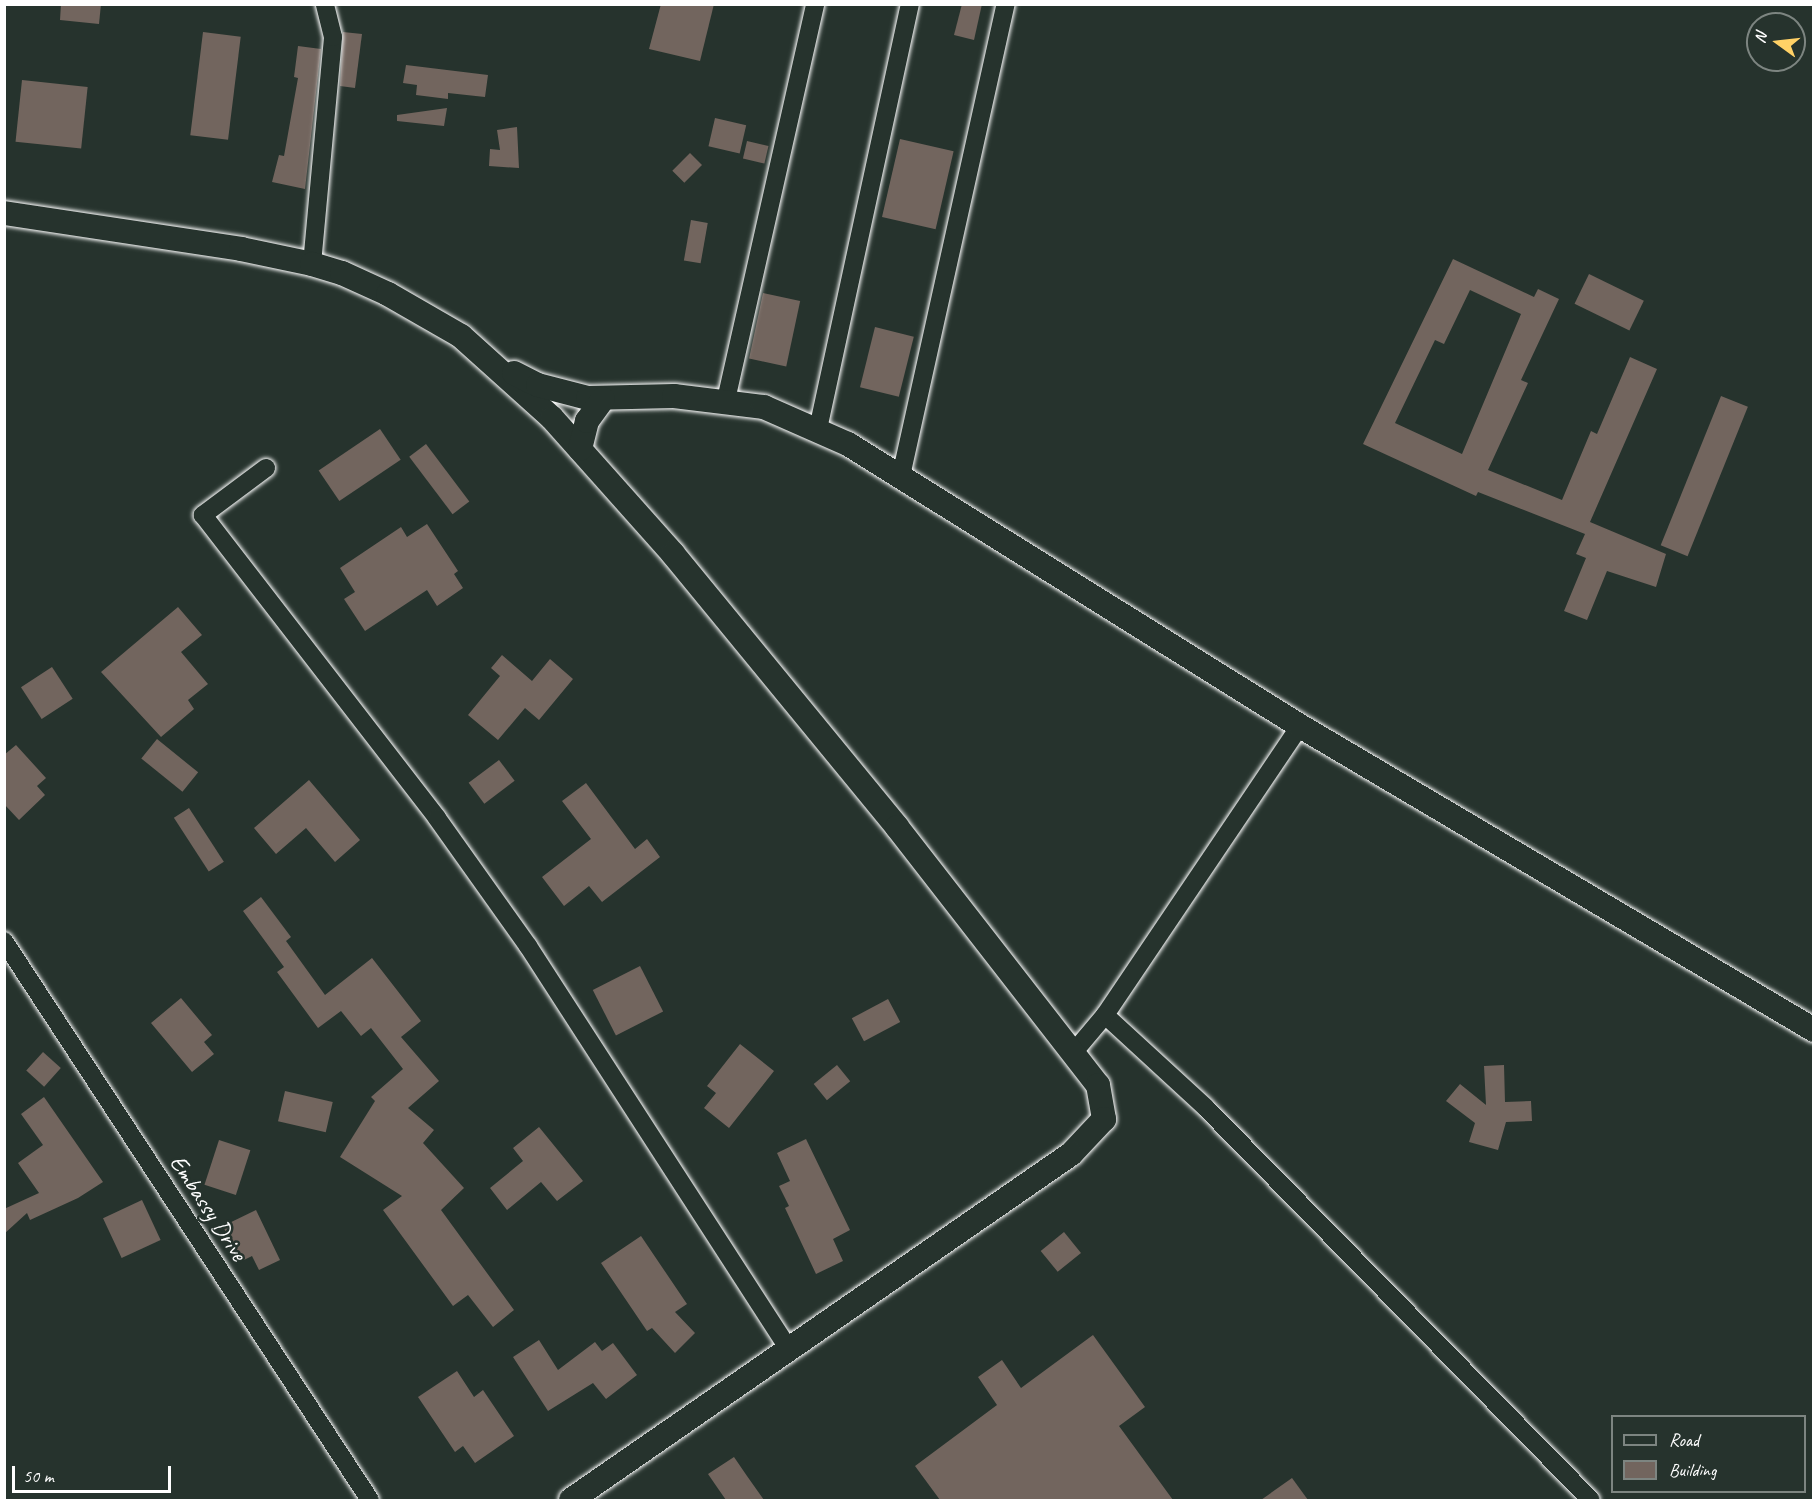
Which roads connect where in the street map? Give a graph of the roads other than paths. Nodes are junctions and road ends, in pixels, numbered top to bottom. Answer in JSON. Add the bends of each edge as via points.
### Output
{"nodes":[{"id":1,"x":325,"y":4,"type":"edge"},
{"id":2,"x":815,"y":4,"type":"edge"},
{"id":3,"x":910,"y":4,"type":"edge"},
{"id":4,"x":1006,"y":4,"type":"edge"},
{"id":5,"x":4,"y":213,"type":"edge"},
{"id":6,"x":312,"y":264,"type":"junction"},
{"id":7,"x":490,"y":361,"type":"junction"},
{"id":8,"x":603,"y":399,"type":"junction"},
{"id":9,"x":726,"y":400,"type":"junction"},
{"id":10,"x":818,"y":429,"type":"junction"},
{"id":11,"x":580,"y":449,"type":"junction"},
{"id":12,"x":266,"y":468,"type":"dead end"},
{"id":13,"x":902,"y":476,"type":"junction"},
{"id":14,"x":1300,"y":726,"type":"junction"},
{"id":15,"x":4,"y":941,"type":"edge"},
{"id":16,"x":1105,"y":1015,"type":"junction"},
{"id":17,"x":1814,"y":1030,"type":"edge"},
{"id":18,"x":1073,"y":1053,"type":"junction"},
{"id":19,"x":790,"y":1351,"type":"junction"},
{"id":20,"x":370,"y":1500,"type":"edge"},
{"id":21,"x":571,"y":1500,"type":"edge"},
{"id":22,"x":1591,"y":1500,"type":"edge"}],
"edges":[{"from":1,"to":6,"type":"street","via":[[333,37]]},
{"from":2,"to":9,"type":"street"},
{"from":3,"to":10,"type":"street"},
{"from":4,"to":13,"type":"street"},
{"from":5,"to":6,"type":"street","via":[[241,249]]},
{"from":6,"to":7,"type":"street","via":[[342,273],[429,316]]},
{"from":7,"to":8,"type":"street","via":[[538,385]]},
{"from":7,"to":11,"type":"street"},
{"from":8,"to":9,"type":"street","via":[[674,396]]},
{"from":8,"to":11,"type":"street","via":[[587,421]]},
{"from":9,"to":10,"type":"street","via":[[764,407]]},
{"from":10,"to":13,"type":"street"},
{"from":11,"to":18,"type":"street","via":[[789,694]]},
{"from":12,"to":19,"type":"street","via":[[203,515],[437,818],[528,946]]},
{"from":13,"to":14,"type":"street"},
{"from":14,"to":16,"type":"street"},
{"from":14,"to":17,"type":"street"},
{"from":15,"to":20,"type":"street","name":"Embassy Drive"},
{"from":16,"to":18,"type":"street"},
{"from":16,"to":22,"type":"street","via":[[1206,1108]]},
{"from":18,"to":19,"type":"street","via":[[1098,1085],[1104,1103],[1104,1119],[1094,1134]]},
{"from":19,"to":21,"type":"street"}]}
